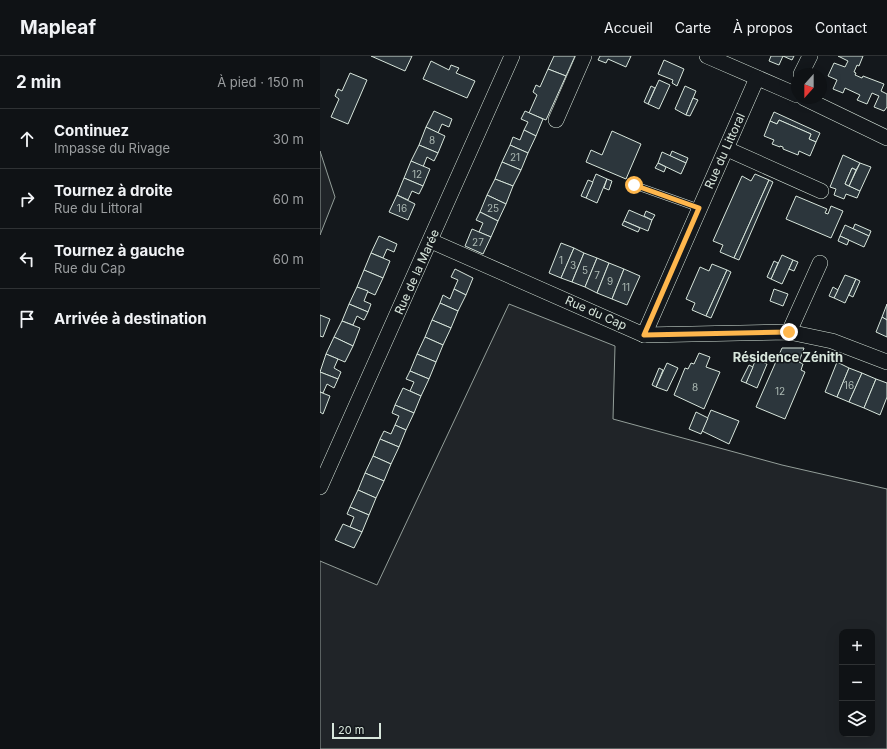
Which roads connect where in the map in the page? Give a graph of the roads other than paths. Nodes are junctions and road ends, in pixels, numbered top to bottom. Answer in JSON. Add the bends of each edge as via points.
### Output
{"nodes":[{"id":1,"x":584,"y":56,"type":"edge"},
{"id":2,"x":707,"y":56,"type":"edge"},
{"id":3,"x":810,"y":56,"type":"edge"},
{"id":4,"x":509,"y":57,"type":"edge"},
{"id":5,"x":804,"y":68,"type":"edge"},
{"id":6,"x":757,"y":78,"type":"junction"},
{"id":7,"x":791,"y":90,"type":"edge"},
{"id":8,"x":821,"y":104,"type":"edge"},
{"id":9,"x":556,"y":120,"type":"dead end"},
{"id":10,"x":887,"y":138,"type":"edge"},
{"id":11,"x":727,"y":149,"type":"junction"},
{"id":12,"x":634,"y":185,"type":"dead end"},
{"id":13,"x":821,"y":191,"type":"dead end"},
{"id":14,"x":699,"y":208,"type":"junction"},
{"id":15,"x":431,"y":240,"type":"junction"},
{"id":16,"x":820,"y":262,"type":"dead end"},
{"id":17,"x":789,"y":332,"type":"junction"},
{"id":18,"x":644,"y":335,"type":"junction"},
{"id":19,"x":887,"y":362,"type":"edge"},
{"id":20,"x":320,"y":487,"type":"edge"}],
"edges":[{"from":1,"to":9,"type":"street"},
{"from":2,"to":6,"type":"street"},
{"from":3,"to":5,"type":"street"},
{"from":4,"to":15,"type":"street","name":"Rue de la Marée"},
{"from":6,"to":7,"type":"street"},
{"from":6,"to":11,"type":"street","name":"Rue du Littoral"},
{"from":8,"to":10,"type":"street"},
{"from":11,"to":13,"type":"street"},
{"from":11,"to":14,"type":"street","name":"Rue du Littoral"},
{"from":12,"to":14,"type":"lane"},
{"from":14,"to":18,"type":"street","name":"Rue du Littoral"},
{"from":15,"to":18,"type":"street","name":"Rue du Cap"},
{"from":15,"to":20,"type":"street","name":"Rue de la Marée"},
{"from":16,"to":17,"type":"street"},
{"from":17,"to":18,"type":"street","name":"Rue du Cap"},
{"from":17,"to":19,"type":"street","name":"Rue du Cap","via":[[832,341]]}]}
